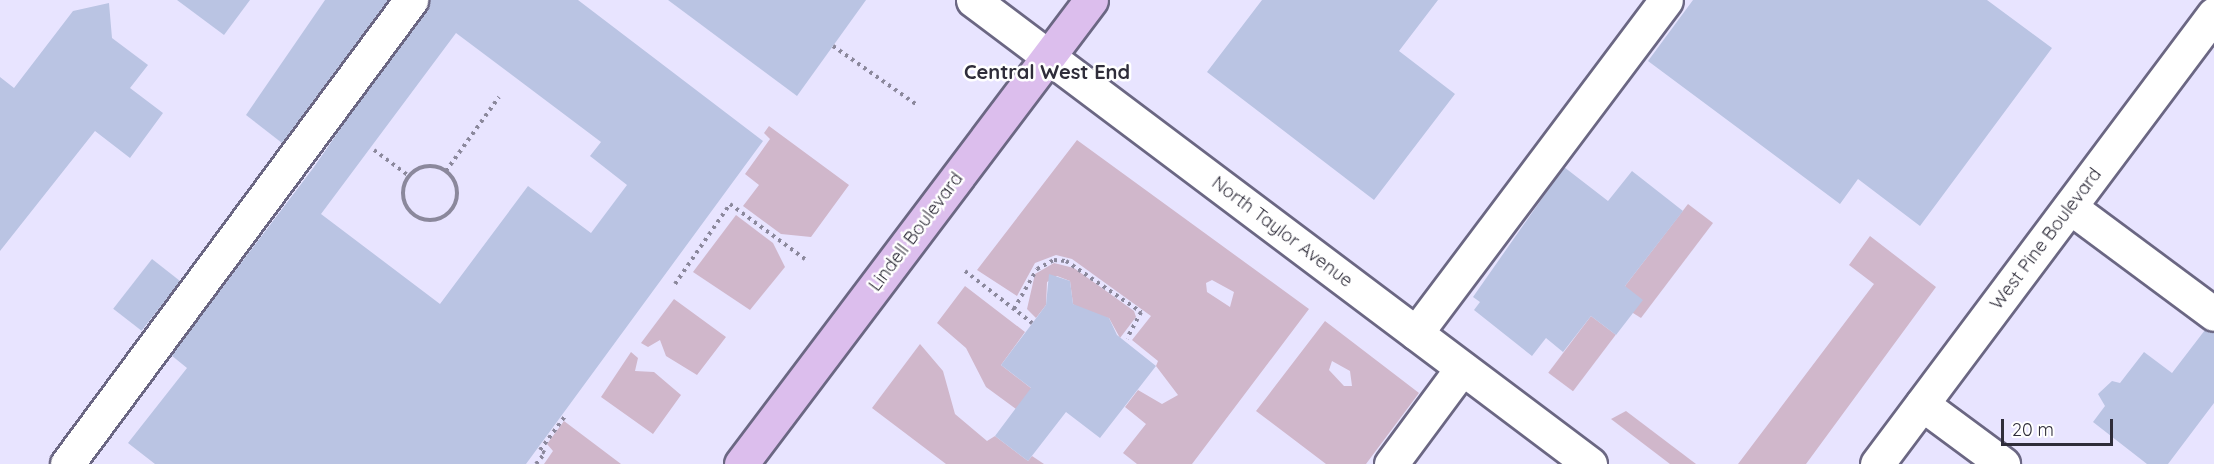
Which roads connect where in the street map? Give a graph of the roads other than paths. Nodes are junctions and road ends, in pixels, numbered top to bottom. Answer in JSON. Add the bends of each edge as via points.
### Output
{"nodes":[{"id":1,"x":411,"y":0,"type":"edge"},
{"id":2,"x":973,"y":0,"type":"edge"},
{"id":3,"x":1091,"y":0,"type":"edge"},
{"id":4,"x":1666,"y":0,"type":"edge"},
{"id":5,"x":2214,"y":14,"type":"edge"},
{"id":6,"x":1049,"y":57,"type":"junction"},
{"id":7,"x":2070,"y":207,"type":"junction"},
{"id":8,"x":2214,"y":314,"type":"edge"},
{"id":9,"x":1416,"y":333,"type":"junction"},
{"id":10,"x":1462,"y":368,"type":"junction"},
{"id":11,"x":1922,"y":405,"type":"junction"},
{"id":12,"x":67,"y":464,"type":"edge"},
{"id":13,"x":741,"y":464,"type":"edge"},
{"id":14,"x":1391,"y":464,"type":"edge"},
{"id":15,"x":1590,"y":464,"type":"edge"},
{"id":16,"x":1877,"y":464,"type":"edge"},
{"id":17,"x":2002,"y":464,"type":"edge"}],
"edges":[{"from":1,"to":12,"type":"street"},
{"from":2,"to":6,"type":"street","name":"North Taylor Avenue"},
{"from":3,"to":6,"type":"main road","name":"Lindell Boulevard"},
{"from":4,"to":9,"type":"street"},
{"from":5,"to":7,"type":"street","name":"West Pine Boulevard"},
{"from":6,"to":9,"type":"street","name":"North Taylor Avenue"},
{"from":6,"to":13,"type":"main road","name":"Lindell Boulevard"},
{"from":7,"to":8,"type":"street"},
{"from":7,"to":11,"type":"street","name":"West Pine Boulevard"},
{"from":9,"to":10,"type":"street","name":"North Taylor Avenue"},
{"from":10,"to":14,"type":"street"},
{"from":10,"to":15,"type":"street","name":"North Taylor Avenue"},
{"from":11,"to":16,"type":"street","name":"West Pine Boulevard"},
{"from":11,"to":17,"type":"street"}]}
